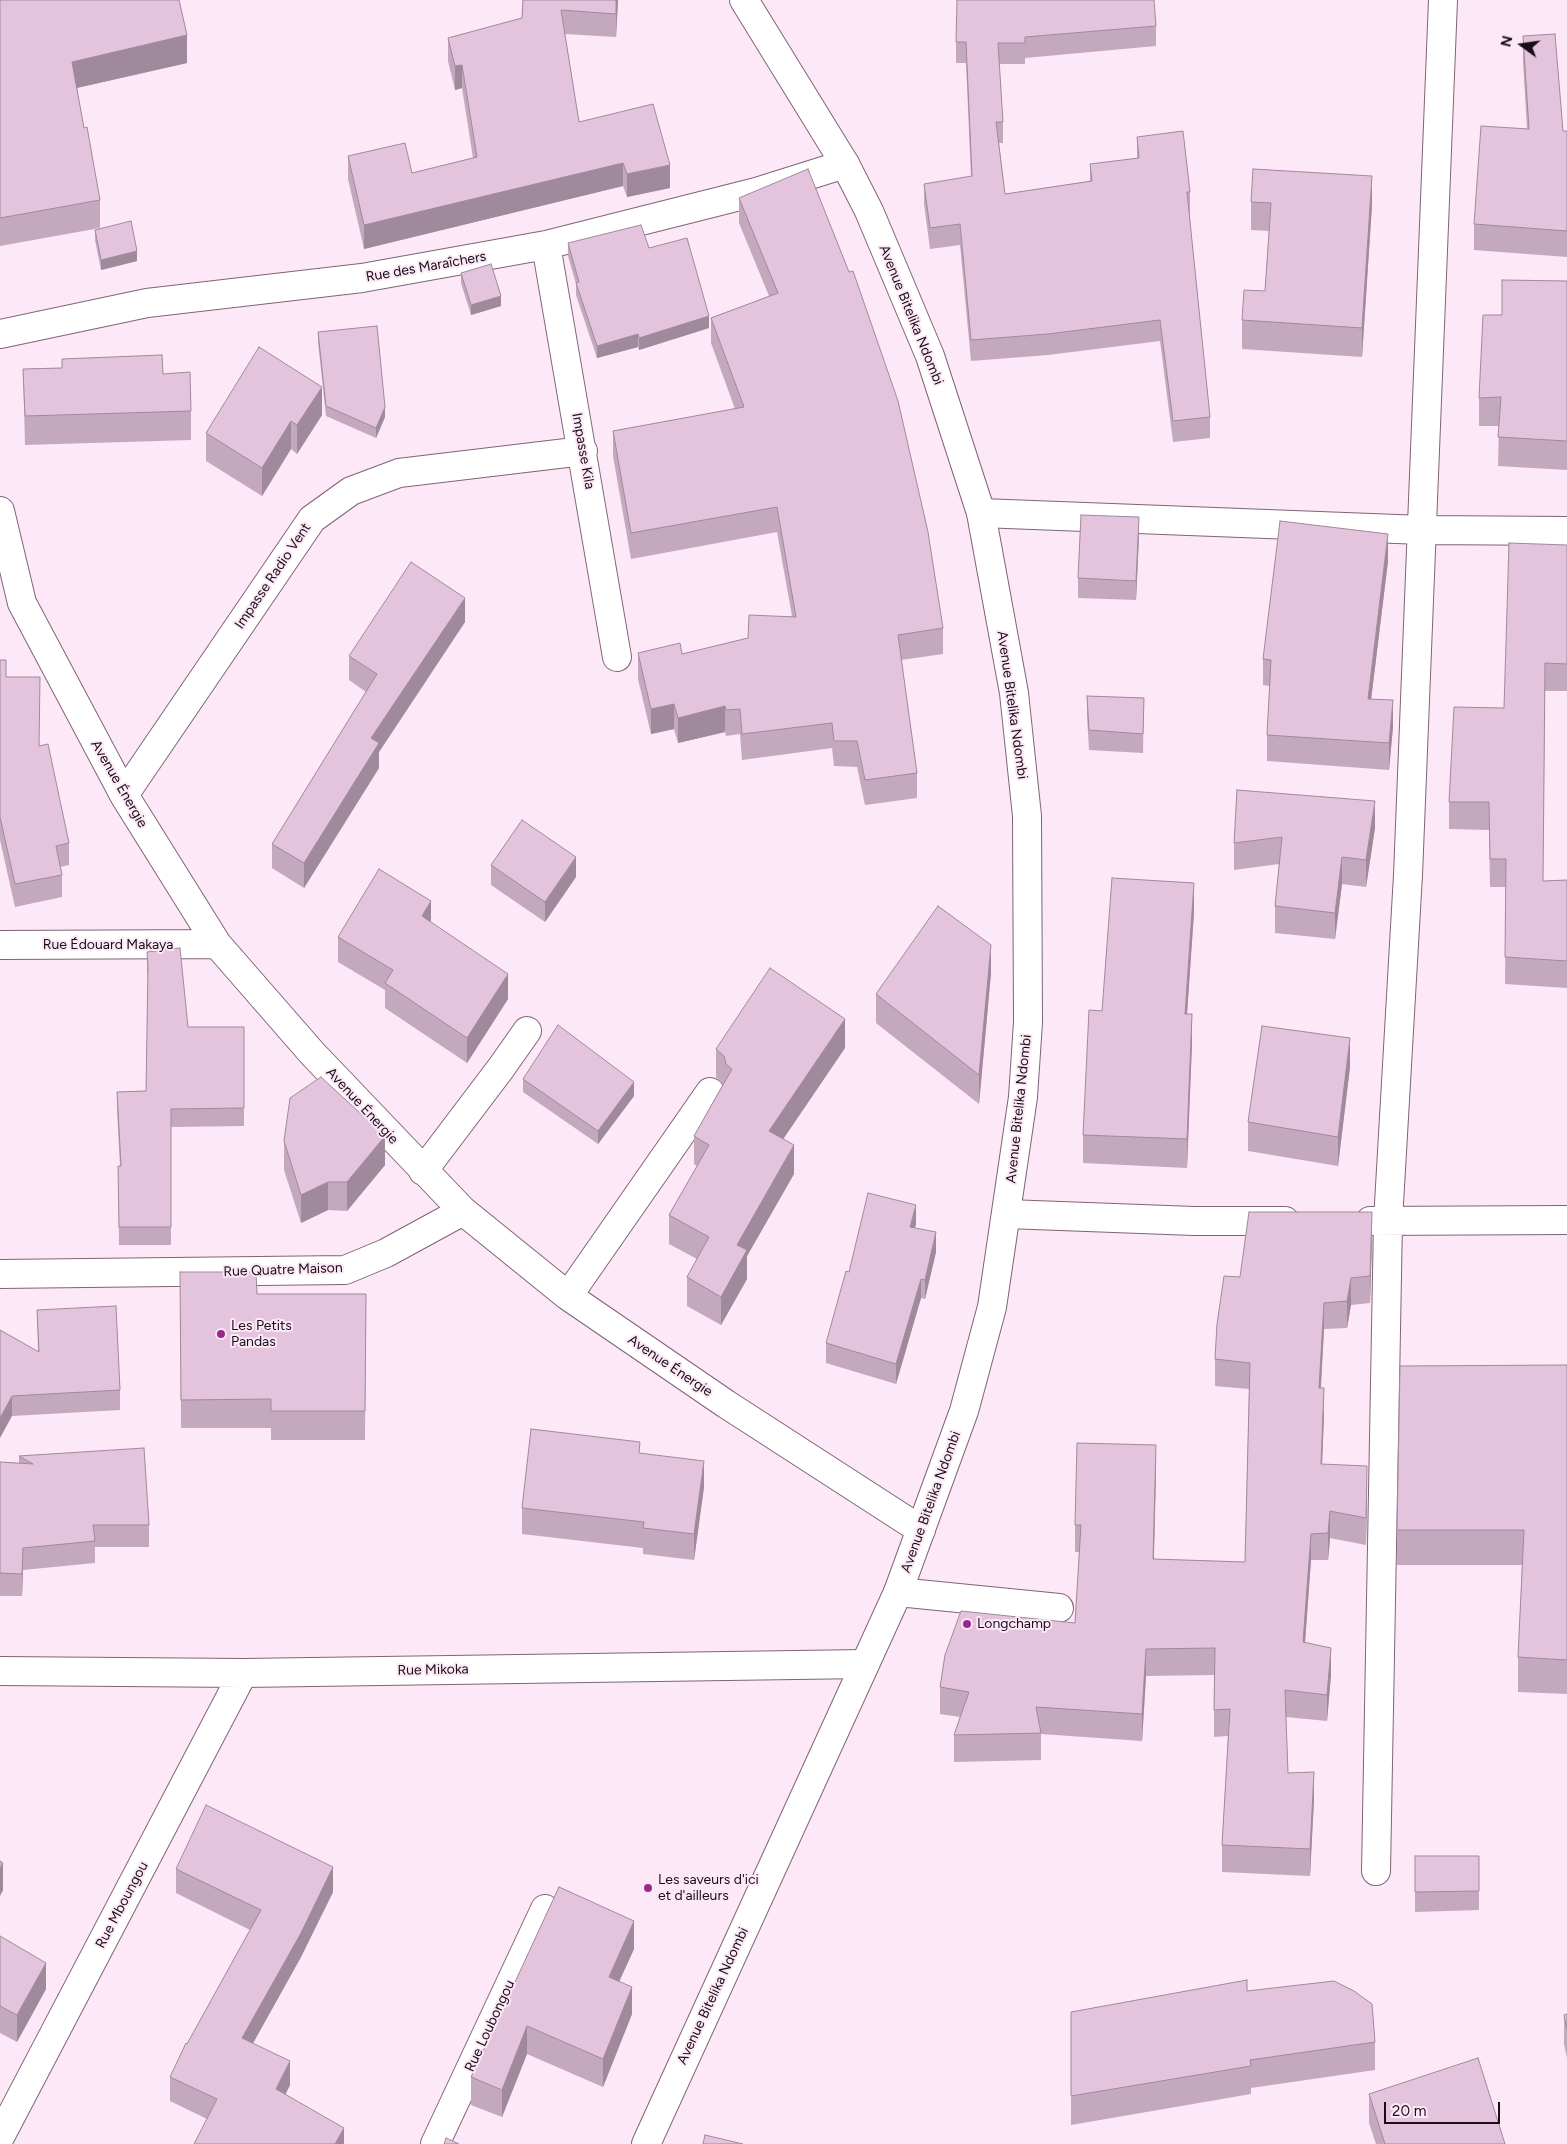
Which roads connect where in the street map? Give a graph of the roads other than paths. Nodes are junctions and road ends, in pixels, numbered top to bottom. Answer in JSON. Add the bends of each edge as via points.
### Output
{"nodes":[{"id":1,"x":744,"y":0,"type":"edge"},
{"id":2,"x":1443,"y":0,"type":"edge"},
{"id":3,"x":845,"y":164,"type":"junction"},
{"id":4,"x":546,"y":246,"type":"junction"},
{"id":5,"x":0,"y":334,"type":"edge"},
{"id":6,"x":583,"y":451,"type":"junction"},
{"id":7,"x":0,"y":511,"type":"edge"},
{"id":8,"x":982,"y":513,"type":"junction"},
{"id":9,"x":1423,"y":530,"type":"junction"},
{"id":10,"x":1567,"y":531,"type":"edge"},
{"id":11,"x":11,"y":603,"type":"edge"},
{"id":12,"x":618,"y":657,"type":"dead end"},
{"id":13,"x":124,"y":795,"type":"junction"},
{"id":14,"x":216,"y":944,"type":"junction"},
{"id":15,"x":0,"y":945,"type":"edge"},
{"id":16,"x":527,"y":1031,"type":"dead end"},
{"id":17,"x":710,"y":1092,"type":"dead end"},
{"id":18,"x":423,"y":1171,"type":"junction"},
{"id":19,"x":463,"y":1211,"type":"junction"},
{"id":20,"x":1007,"y":1214,"type":"junction"},
{"id":21,"x":1567,"y":1220,"type":"edge"},
{"id":22,"x":1310,"y":1221,"type":"edge"},
{"id":23,"x":1349,"y":1221,"type":"edge"},
{"id":24,"x":1388,"y":1221,"type":"junction"},
{"id":25,"x":0,"y":1274,"type":"edge"},
{"id":26,"x":568,"y":1296,"type":"junction"},
{"id":27,"x":921,"y":1530,"type":"junction"},
{"id":28,"x":898,"y":1592,"type":"junction"},
{"id":29,"x":1059,"y":1608,"type":"dead end"},
{"id":30,"x":866,"y":1664,"type":"junction"},
{"id":31,"x":0,"y":1671,"type":"edge"},
{"id":32,"x":243,"y":1673,"type":"junction"},
{"id":33,"x":1376,"y":1871,"type":"dead end"},
{"id":34,"x":545,"y":1908,"type":"dead end"},
{"id":35,"x":0,"y":2137,"type":"edge"},
{"id":36,"x":435,"y":2144,"type":"edge"},
{"id":37,"x":646,"y":2144,"type":"edge"}],
"edges":[{"from":1,"to":3,"type":"street","name":"Avenue Bitelika Ndombi"},
{"from":2,"to":9,"type":"street"},
{"from":3,"to":4,"type":"street","name":"Rue des Maraîchers","via":[[756,192]]},
{"from":3,"to":8,"type":"street","name":"Avenue Bitelika Ndombi","via":[[869,211],[930,356]]},
{"from":4,"to":5,"type":"street","name":"Rue des Maraîchers","via":[[362,278],[147,303]]},
{"from":4,"to":6,"type":"street","name":"Impasse Kila"},
{"from":6,"to":12,"type":"street","name":"Impasse Kila"},
{"from":6,"to":13,"type":"street","name":"Impasse Radio Vent","via":[[399,473],[350,491],[312,519]]},
{"from":7,"to":11,"type":"street","name":"Avenue Énergie"},
{"from":8,"to":9,"type":"street"},
{"from":8,"to":20,"type":"street","name":"Avenue Bitelika Ndombi","via":[[1014,693],[1027,816],[1028,1022],[1023,1097]]},
{"from":9,"to":10,"type":"street"},
{"from":9,"to":24,"type":"street"},
{"from":11,"to":13,"type":"street","name":"Avenue Énergie"},
{"from":13,"to":14,"type":"street","name":"Avenue Énergie"},
{"from":14,"to":15,"type":"street","name":"Rue Édouard Makaya"},
{"from":14,"to":18,"type":"street","name":"Avenue Énergie"},
{"from":16,"to":18,"type":"street"},
{"from":17,"to":26,"type":"street"},
{"from":18,"to":19,"type":"street","name":"Avenue Énergie"},
{"from":19,"to":25,"type":"street","name":"Rue Quatre Maison","via":[[386,1253],[344,1270]]},
{"from":19,"to":26,"type":"street","name":"Avenue Énergie"},
{"from":20,"to":22,"type":"street","via":[[1194,1221]]},
{"from":20,"to":27,"type":"street","name":"Avenue Bitelika Ndombi","via":[[992,1308],[964,1411]]},
{"from":21,"to":24,"type":"street"},
{"from":23,"to":24,"type":"street"},
{"from":24,"to":33,"type":"street"},
{"from":26,"to":27,"type":"street","name":"Avenue Énergie","via":[[726,1404]]},
{"from":27,"to":28,"type":"street","name":"Avenue Bitelika Ndombi"},
{"from":28,"to":29,"type":"street"},
{"from":28,"to":30,"type":"street","name":"Avenue Bitelika Ndombi"},
{"from":30,"to":32,"type":"street","name":"Rue Mikoka"},
{"from":30,"to":37,"type":"street","name":"Avenue Bitelika Ndombi"},
{"from":31,"to":32,"type":"street","name":"Rue Mikoka"},
{"from":32,"to":35,"type":"street","name":"Rue Mboungou"},
{"from":34,"to":36,"type":"street","name":"Rue Loubongou"}]}
